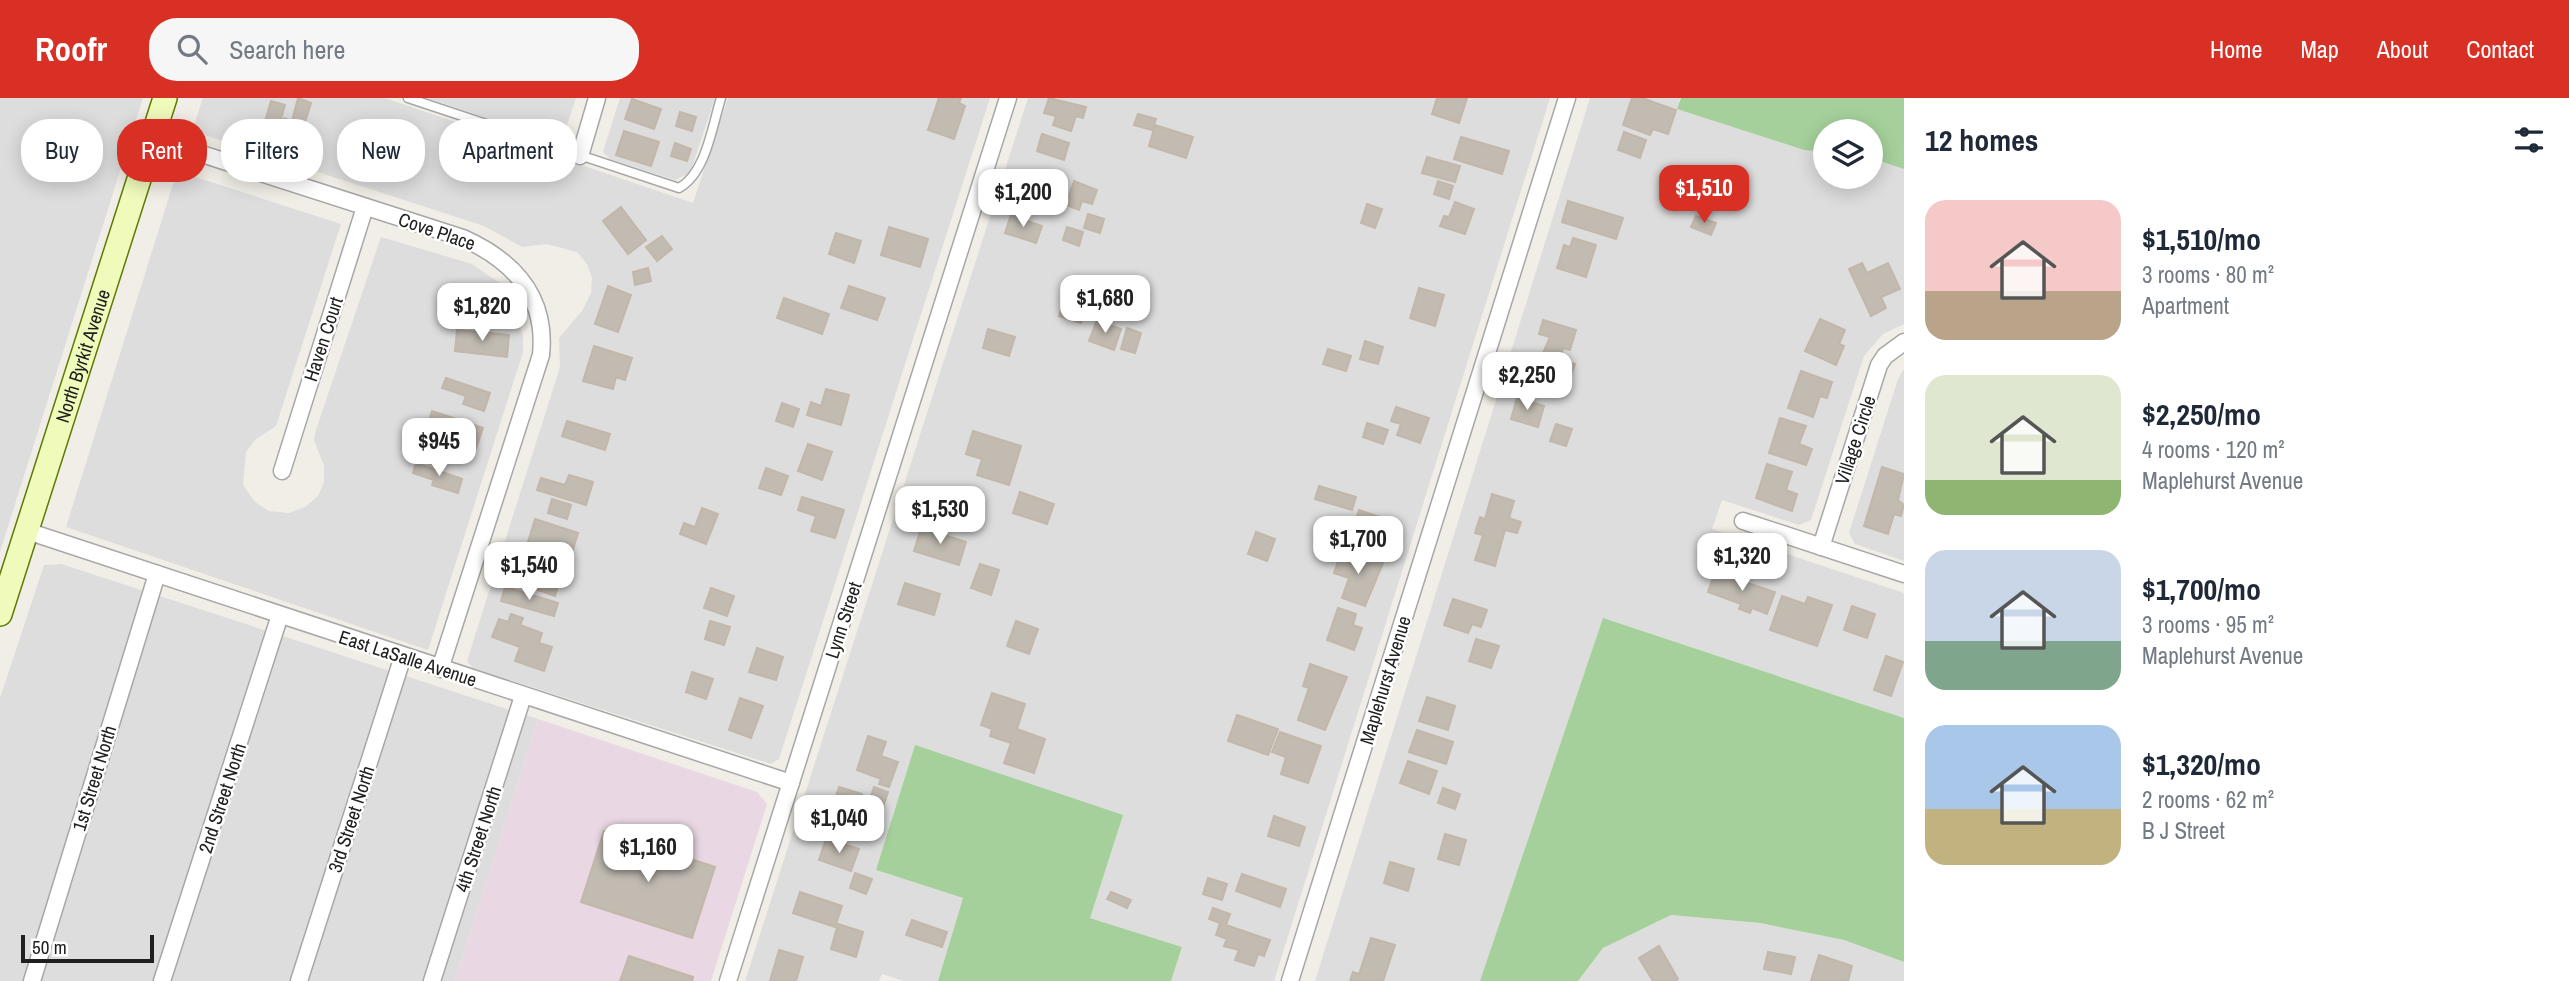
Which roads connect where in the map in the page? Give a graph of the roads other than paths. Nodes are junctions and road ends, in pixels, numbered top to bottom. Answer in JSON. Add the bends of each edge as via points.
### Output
{"nodes":[{"id":1,"x":165,"y":98,"type":"edge"},
{"id":2,"x":408,"y":98,"type":"edge"},
{"id":3,"x":597,"y":98,"type":"edge"},
{"id":4,"x":721,"y":98,"type":"edge"},
{"id":5,"x":1008,"y":98,"type":"edge"},
{"id":6,"x":1567,"y":98,"type":"edge"},
{"id":7,"x":158,"y":119,"type":"edge"},
{"id":8,"x":207,"y":156,"type":"edge"},
{"id":9,"x":579,"y":156,"type":"junction"},
{"id":10,"x":138,"y":182,"type":"edge"},
{"id":11,"x":365,"y":207,"type":"junction"},
{"id":12,"x":1904,"y":342,"type":"edge"},
{"id":13,"x":282,"y":471,"type":"dead end"},
{"id":14,"x":1743,"y":522,"type":"dead end"},
{"id":15,"x":27,"y":531,"type":"junction"},
{"id":16,"x":1821,"y":547,"type":"junction"},
{"id":17,"x":157,"y":574,"type":"junction"},
{"id":18,"x":1904,"y":574,"type":"edge"},
{"id":19,"x":1,"y":606,"type":"edge"},
{"id":20,"x":280,"y":615,"type":"junction"},
{"id":21,"x":403,"y":656,"type":"junction"},
{"id":22,"x":440,"y":668,"type":"junction"},
{"id":23,"x":523,"y":696,"type":"junction"},
{"id":24,"x":791,"y":783,"type":"junction"},
{"id":25,"x":32,"y":981,"type":"edge"},
{"id":26,"x":162,"y":981,"type":"edge"},
{"id":27,"x":299,"y":981,"type":"edge"},
{"id":28,"x":432,"y":981,"type":"edge"},
{"id":29,"x":728,"y":981,"type":"edge"},
{"id":30,"x":1290,"y":981,"type":"edge"}],
"edges":[{"from":1,"to":7,"type":"street","name":"North Byrkit Avenue"},
{"from":2,"to":9,"type":"lane"},
{"from":3,"to":9,"type":"street"},
{"from":4,"to":9,"type":"lane","via":[[698,169],[689,183],[679,188]]},
{"from":5,"to":24,"type":"street","name":"Lynn Street"},
{"from":6,"to":30,"type":"street","name":"Maplehurst Avenue"},
{"from":8,"to":11,"type":"street","name":"Cove Place"},
{"from":10,"to":15,"type":"street","name":"North Byrkit Avenue"},
{"from":11,"to":13,"type":"street","name":"Haven Court"},
{"from":11,"to":22,"type":"street","name":"Cove Place","via":[[490,251],[524,281],[541,316],[541,355]]},
{"from":12,"to":16,"type":"street","name":"Village Circle","via":[[1879,365]]},
{"from":14,"to":16,"type":"street"},
{"from":15,"to":17,"type":"street","name":"East LaSalle Avenue"},
{"from":15,"to":19,"type":"street","name":"North Byrkit Avenue"},
{"from":16,"to":18,"type":"street"},
{"from":17,"to":20,"type":"street","name":"East LaSalle Avenue"},
{"from":17,"to":25,"type":"street","name":"1st Street North"},
{"from":20,"to":21,"type":"street","name":"East LaSalle Avenue"},
{"from":20,"to":26,"type":"street","name":"2nd Street North"},
{"from":21,"to":22,"type":"street","name":"East LaSalle Avenue"},
{"from":21,"to":27,"type":"street","name":"3rd Street North"},
{"from":22,"to":23,"type":"street","name":"East LaSalle Avenue"},
{"from":23,"to":24,"type":"street","name":"East LaSalle Avenue"},
{"from":23,"to":28,"type":"street","name":"4th Street North"},
{"from":24,"to":29,"type":"street","name":"Lynn Street"}]}
